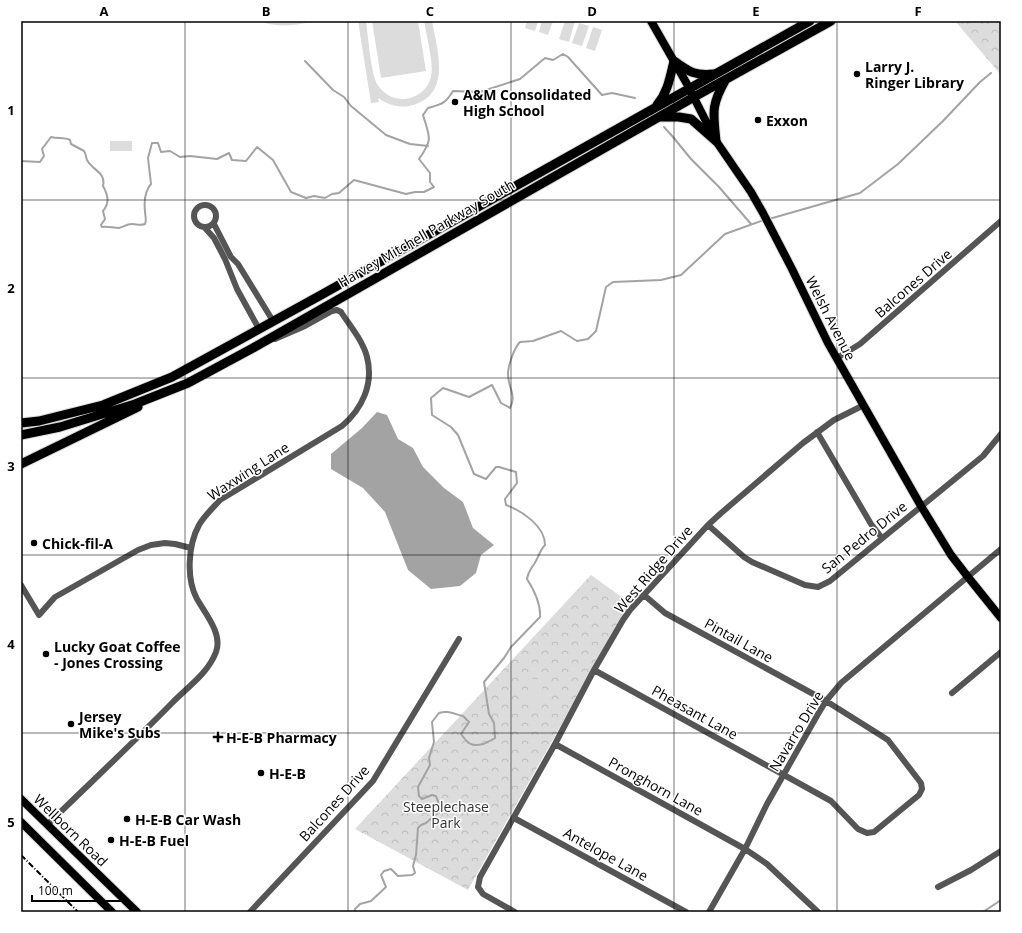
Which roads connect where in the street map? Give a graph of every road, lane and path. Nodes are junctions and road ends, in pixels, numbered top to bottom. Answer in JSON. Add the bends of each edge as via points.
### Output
{"nodes":[{"id":1,"x":651,"y":21,"type":"edge"},
{"id":2,"x":810,"y":21,"type":"edge"},
{"id":3,"x":831,"y":21,"type":"edge"},
{"id":4,"x":674,"y":60,"type":"junction"},
{"id":5,"x":717,"y":73,"type":"junction"},
{"id":6,"x":726,"y":79,"type":"junction"},
{"id":7,"x":692,"y":93,"type":"junction"},
{"id":8,"x":655,"y":114,"type":"junction"},
{"id":9,"x":716,"y":141,"type":"junction"},
{"id":10,"x":1000,"y":223,"type":"edge"},
{"id":11,"x":214,"y":224,"type":"junction"},
{"id":12,"x":205,"y":228,"type":"junction"},
{"id":13,"x":346,"y":294,"type":"junction"},
{"id":14,"x":341,"y":312,"type":"junction"},
{"id":15,"x":273,"y":321,"type":"junction"},
{"id":16,"x":259,"y":329,"type":"junction"},
{"id":17,"x":253,"y":348,"type":"junction"},
{"id":18,"x":837,"y":358,"type":"junction"},
{"id":19,"x":188,"y":383,"type":"junction"},
{"id":20,"x":864,"y":405,"type":"junction"},
{"id":21,"x":21,"y":422,"type":"edge"},
{"id":22,"x":817,"y":432,"type":"junction"},
{"id":23,"x":1001,"y":434,"type":"edge"},
{"id":24,"x":21,"y":435,"type":"edge"},
{"id":25,"x":21,"y":464,"type":"edge"},
{"id":26,"x":921,"y":506,"type":"junction"},
{"id":27,"x":708,"y":525,"type":"junction"},
{"id":28,"x":882,"y":538,"type":"junction"},
{"id":29,"x":191,"y":548,"type":"junction"},
{"id":30,"x":1001,"y":549,"type":"edge"},
{"id":31,"x":968,"y":577,"type":"junction"},
{"id":32,"x":21,"y":585,"type":"edge"},
{"id":33,"x":644,"y":595,"type":"junction"},
{"id":34,"x":1001,"y":618,"type":"edge"},
{"id":35,"x":459,"y":639,"type":"dead end"},
{"id":36,"x":1001,"y":652,"type":"edge"},
{"id":37,"x":594,"y":670,"type":"junction"},
{"id":38,"x":952,"y":693,"type":"dead end"},
{"id":39,"x":826,"y":701,"type":"junction"},
{"id":40,"x":555,"y":744,"type":"junction"},
{"id":41,"x":784,"y":775,"type":"junction"},
{"id":42,"x":21,"y":799,"type":"edge"},
{"id":43,"x":514,"y":818,"type":"junction"},
{"id":44,"x":21,"y":822,"type":"edge"},
{"id":45,"x":47,"y":825,"type":"junction"},
{"id":46,"x":745,"y":849,"type":"junction"},
{"id":47,"x":1001,"y":852,"type":"edge"},
{"id":48,"x":938,"y":887,"type":"dead end"},
{"id":49,"x":112,"y":912,"type":"edge"},
{"id":50,"x":138,"y":912,"type":"edge"},
{"id":51,"x":250,"y":912,"type":"edge"},
{"id":52,"x":515,"y":912,"type":"edge"},
{"id":53,"x":686,"y":912,"type":"edge"},
{"id":54,"x":709,"y":912,"type":"edge"},
{"id":55,"x":818,"y":912,"type":"edge"}],
"edges":[{"from":1,"to":4,"type":"main road","name":"Welsh Avenue"},
{"from":2,"to":5,"type":"highway","name":"Harvey Mitchell Parkway South"},
{"from":3,"to":6,"type":"highway","name":"Harvey Mitchell Parkway South"},
{"from":4,"to":5,"type":"highway","via":[[688,71],[697,74]]},
{"from":4,"to":7,"type":"main road","name":"Welsh Avenue"},
{"from":4,"to":8,"type":"highway","via":[[667,90]]},
{"from":5,"to":7,"type":"highway","name":"Harvey Mitchell Parkway South"},
{"from":6,"to":7,"type":"highway","name":"Harvey Mitchell Parkway South"},
{"from":6,"to":9,"type":"highway","via":[[718,93],[713,111]]},
{"from":7,"to":8,"type":"highway","name":"Harvey Mitchell Parkway South"},
{"from":7,"to":9,"type":"main road","name":"Welsh Avenue"},
{"from":8,"to":9,"type":"highway","via":[[691,119]]},
{"from":8,"to":13,"type":"highway","name":"Harvey Mitchell Parkway South"},
{"from":8,"to":15,"type":"highway","name":"Harvey Mitchell Parkway South"},
{"from":9,"to":18,"type":"main road","name":"Welsh Avenue","via":[[763,213]]},
{"from":10,"to":18,"type":"street","name":"Balcones Drive","via":[[860,344]]},
{"from":11,"to":12,"type":"street"},
{"from":11,"to":12,"type":"street","via":[[217,217],[215,211],[207,205],[200,207],[194,218]]},
{"from":11,"to":15,"type":"street","via":[[231,257],[238,264]]},
{"from":12,"to":16,"type":"street","via":[[214,238]]},
{"from":13,"to":14,"type":"street"},
{"from":13,"to":17,"type":"highway","name":"Harvey Mitchell Parkway South"},
{"from":14,"to":17,"type":"street","via":[[332,311],[286,335]]},
{"from":14,"to":29,"type":"street","name":"Waxwing Lane","via":[[363,347],[369,366],[369,381],[358,410],[342,426],[220,500],[199,525]]},
{"from":15,"to":16,"type":"highway","name":"Harvey Mitchell Parkway South"},
{"from":16,"to":21,"type":"highway","name":"Harvey Mitchell Parkway South","via":[[179,373],[103,405],[38,421]]},
{"from":17,"to":19,"type":"highway","name":"Harvey Mitchell Parkway South"},
{"from":18,"to":20,"type":"main road","name":"Welsh Avenue"},
{"from":19,"to":24,"type":"highway","name":"Harvey Mitchell Parkway South","via":[[128,406],[60,427]]},
{"from":19,"to":25,"type":"highway"},
{"from":20,"to":22,"type":"street","name":"West Ridge Drive"},
{"from":20,"to":26,"type":"main road","name":"Welsh Avenue"},
{"from":22,"to":27,"type":"street","name":"West Ridge Drive"},
{"from":22,"to":28,"type":"street","via":[[871,524]]},
{"from":23,"to":26,"type":"street","name":"San Pedro Drive","via":[[983,456]]},
{"from":26,"to":28,"type":"street","name":"San Pedro Drive"},
{"from":26,"to":31,"type":"main road","name":"Welsh Avenue","via":[[951,555]]},
{"from":27,"to":28,"type":"street","name":"San Pedro Drive","via":[[752,562],[805,585],[818,587],[830,581]]},
{"from":27,"to":33,"type":"street","name":"West Ridge Drive"},
{"from":29,"to":32,"type":"street","via":[[165,543],[138,550],[64,592],[39,614]]},
{"from":29,"to":45,"type":"street","name":"Waxwing Lane","via":[[189,564],[194,590],[211,620],[217,642],[217,650],[209,666]]},
{"from":30,"to":31,"type":"street","name":"Navarro Drive"},
{"from":31,"to":34,"type":"main road","name":"Welsh Avenue"},
{"from":31,"to":39,"type":"street","name":"Navarro Drive","via":[[841,683]]},
{"from":33,"to":37,"type":"street","name":"West Ridge Drive","via":[[623,620]]},
{"from":33,"to":39,"type":"street","name":"Pintail Lane","via":[[665,613]]},
{"from":35,"to":51,"type":"street","name":"Balcones Drive","via":[[373,781]]},
{"from":36,"to":38,"type":"street"},
{"from":37,"to":40,"type":"street","name":"West Ridge Drive"},
{"from":37,"to":41,"type":"street","name":"Pheasant Lane"},
{"from":39,"to":41,"type":"street","name":"Navarro Drive"},
{"from":39,"to":41,"type":"street","name":"Pintail Lane","via":[[888,740],[921,783],[919,795],[874,832],[867,833],[858,829],[831,801]]},
{"from":40,"to":43,"type":"street","name":"West Ridge Drive"},
{"from":40,"to":46,"type":"street","name":"Pronghorn Lane"},
{"from":41,"to":46,"type":"street","name":"Navarro Drive"},
{"from":42,"to":45,"type":"main road","name":"Wellborn Road"},
{"from":43,"to":52,"type":"street","name":"West Ridge Drive","via":[[480,878],[478,887],[483,894]]},
{"from":43,"to":53,"type":"street","name":"Antelope Lane"},
{"from":44,"to":49,"type":"main road","name":"Wellborn Road"},
{"from":45,"to":50,"type":"main road","name":"Wellborn Road"},
{"from":46,"to":54,"type":"street","name":"Navarro Drive"},
{"from":46,"to":55,"type":"street","name":"Pronghorn Lane","via":[[767,864]]},
{"from":47,"to":48,"type":"street"}]}
